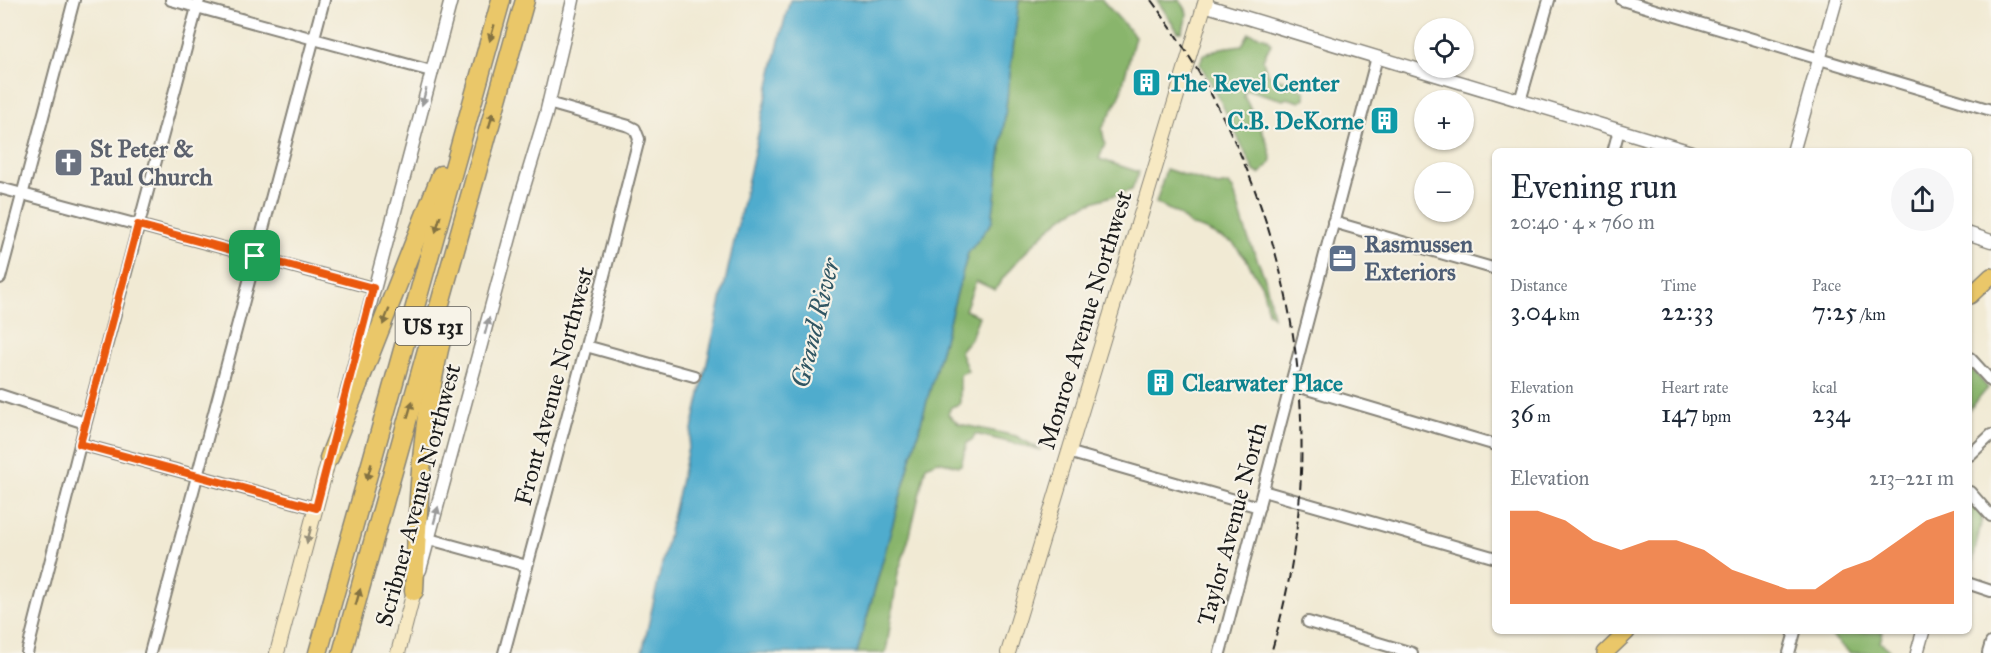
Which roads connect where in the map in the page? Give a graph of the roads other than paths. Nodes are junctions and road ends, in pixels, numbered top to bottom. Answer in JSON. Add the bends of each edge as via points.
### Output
{"nodes":[{"id":1,"x":74,"y":0,"type":"edge"},
{"id":2,"x":171,"y":0,"type":"edge"},
{"id":3,"x":324,"y":0,"type":"edge"},
{"id":4,"x":451,"y":0,"type":"edge"},
{"id":5,"x":501,"y":0,"type":"edge"},
{"id":6,"x":525,"y":0,"type":"edge"},
{"id":7,"x":573,"y":0,"type":"edge"},
{"id":8,"x":1549,"y":0,"type":"edge"},
{"id":9,"x":1622,"y":0,"type":"edge"},
{"id":10,"x":1836,"y":0,"type":"edge"},
{"id":11,"x":1205,"y":2,"type":"edge"},
{"id":12,"x":198,"y":3,"type":"edge"},
{"id":13,"x":314,"y":39,"type":"junction"},
{"id":14,"x":1377,"y":57,"type":"junction"},
{"id":15,"x":1819,"y":59,"type":"junction"},
{"id":16,"x":482,"y":66,"type":"junction"},
{"id":17,"x":431,"y":71,"type":"junction"},
{"id":18,"x":1521,"y":101,"type":"junction"},
{"id":19,"x":548,"y":103,"type":"junction"},
{"id":20,"x":1991,"y":110,"type":"edge"},
{"id":21,"x":1619,"y":130,"type":"junction"},
{"id":22,"x":1614,"y":148,"type":"edge"},
{"id":23,"x":1677,"y":148,"type":"edge"},
{"id":24,"x":1794,"y":148,"type":"edge"},
{"id":25,"x":482,"y":149,"type":"junction"},
{"id":26,"x":0,"y":188,"type":"edge"},
{"id":27,"x":22,"y":194,"type":"junction"},
{"id":28,"x":1333,"y":222,"type":"junction"},
{"id":29,"x":138,"y":225,"type":"junction"},
{"id":30,"x":1972,"y":235,"type":"edge"},
{"id":31,"x":1991,"y":241,"type":"edge"},
{"id":32,"x":255,"y":256,"type":"junction"},
{"id":33,"x":1492,"y":268,"type":"edge"},
{"id":34,"x":1991,"y":276,"type":"edge"},
{"id":35,"x":0,"y":278,"type":"edge"},
{"id":36,"x":373,"y":288,"type":"junction"},
{"id":37,"x":1972,"y":294,"type":"edge"},
{"id":38,"x":586,"y":346,"type":"junction"},
{"id":39,"x":1972,"y":360,"type":"edge"},
{"id":40,"x":694,"y":376,"type":"dead end"},
{"id":41,"x":1991,"y":381,"type":"edge"},
{"id":42,"x":1290,"y":384,"type":"junction"},
{"id":43,"x":0,"y":395,"type":"edge"},
{"id":44,"x":85,"y":423,"type":"junction"},
{"id":45,"x":1991,"y":435,"type":"edge"},
{"id":46,"x":80,"y":444,"type":"junction"},
{"id":47,"x":1492,"y":444,"type":"edge"},
{"id":48,"x":1068,"y":452,"type":"junction"},
{"id":49,"x":1972,"y":453,"type":"edge"},
{"id":50,"x":329,"y":458,"type":"junction"},
{"id":51,"x":198,"y":477,"type":"junction"},
{"id":52,"x":1263,"y":491,"type":"junction"},
{"id":53,"x":1972,"y":494,"type":"edge"},
{"id":54,"x":1259,"y":507,"type":"junction"},
{"id":55,"x":316,"y":508,"type":"junction"},
{"id":56,"x":1991,"y":516,"type":"edge"},
{"id":57,"x":429,"y":539,"type":"junction"},
{"id":58,"x":1492,"y":557,"type":"edge"},
{"id":59,"x":527,"y":566,"type":"junction"},
{"id":60,"x":1972,"y":585,"type":"edge"},
{"id":61,"x":414,"y":591,"type":"junction"},
{"id":62,"x":1991,"y":591,"type":"edge"},
{"id":63,"x":1308,"y":622,"type":"dead end"},
{"id":64,"x":1625,"y":634,"type":"edge"},
{"id":65,"x":1794,"y":634,"type":"edge"},
{"id":66,"x":1922,"y":634,"type":"edge"},
{"id":67,"x":1991,"y":643,"type":"edge"},
{"id":68,"x":1612,"y":651,"type":"edge"},
{"id":69,"x":27,"y":653,"type":"edge"},
{"id":70,"x":150,"y":653,"type":"edge"},
{"id":71,"x":277,"y":653,"type":"edge"},
{"id":72,"x":318,"y":653,"type":"edge"},
{"id":73,"x":342,"y":653,"type":"edge"},
{"id":74,"x":398,"y":653,"type":"edge"},
{"id":75,"x":504,"y":653,"type":"edge"},
{"id":76,"x":1008,"y":653,"type":"edge"},
{"id":77,"x":1220,"y":653,"type":"edge"},
{"id":78,"x":1412,"y":653,"type":"edge"},
{"id":79,"x":1789,"y":653,"type":"edge"},
{"id":80,"x":1917,"y":653,"type":"edge"},
{"id":81,"x":1988,"y":653,"type":"edge"}],
"edges":[{"from":1,"to":27,"type":"street"},
{"from":2,"to":12,"type":"street"},
{"from":3,"to":13,"type":"street"},
{"from":4,"to":17,"type":"street"},
{"from":5,"to":16,"type":"highway","number":"US 131","one_way":true},
{"from":25,"to":6,"type":"highway","number":"US 131","one_way":true},
{"from":7,"to":19,"type":"street","name":"Scribner Avenue Northwest"},
{"from":8,"to":18,"type":"street"},
{"from":9,"to":15,"type":"street"},
{"from":10,"to":15,"type":"street"},
{"from":11,"to":14,"type":"street"},
{"from":11,"to":48,"type":"main road","name":"Monroe Avenue Northwest"},
{"from":12,"to":13,"type":"street"},
{"from":12,"to":29,"type":"street"},
{"from":13,"to":17,"type":"street"},
{"from":13,"to":32,"type":"street"},
{"from":14,"to":18,"type":"street"},
{"from":14,"to":28,"type":"street","name":"Taylor Avenue North"},
{"from":15,"to":20,"type":"street"},
{"from":15,"to":24,"type":"street"},
{"from":16,"to":50,"type":"highway","one_way":true},
{"from":16,"to":72,"type":"highway","number":"US 131","one_way":true},
{"from":17,"to":36,"type":"street","one_way":true},
{"from":18,"to":21,"type":"street"},
{"from":19,"to":38,"type":"street","name":"Front Avenue Northwest","via":[[629,126],[639,139]]},
{"from":57,"to":19,"type":"street","name":"Scribner Avenue Northwest","one_way":true},
{"from":21,"to":22,"type":"street"},
{"from":21,"to":23,"type":"street"},
{"from":25,"to":61,"type":"highway","via":[[476,207],[428,401]]},
{"from":73,"to":25,"type":"highway","number":"US 131","one_way":true},
{"from":26,"to":27,"type":"street"},
{"from":27,"to":29,"type":"street"},
{"from":27,"to":35,"type":"street"},
{"from":28,"to":33,"type":"street"},
{"from":28,"to":42,"type":"street","name":"Taylor Avenue North"},
{"from":29,"to":32,"type":"street"},
{"from":29,"to":44,"type":"street"},
{"from":30,"to":31,"type":"street"},
{"from":32,"to":36,"type":"street"},
{"from":32,"to":51,"type":"street"},
{"from":34,"to":37,"type":"main road"},
{"from":36,"to":50,"type":"street"},
{"from":38,"to":40,"type":"street"},
{"from":38,"to":59,"type":"street","name":"Front Avenue Northwest"},
{"from":39,"to":41,"type":"street"},
{"from":42,"to":47,"type":"street"},
{"from":42,"to":52,"type":"street","name":"Taylor Avenue North"},
{"from":43,"to":44,"type":"street"},
{"from":44,"to":46,"type":"street"},
{"from":45,"to":49,"type":"street"},
{"from":46,"to":51,"type":"street"},
{"from":46,"to":69,"type":"street"},
{"from":48,"to":54,"type":"street"},
{"from":48,"to":76,"type":"main road","name":"Monroe Avenue Northwest"},
{"from":50,"to":55,"type":"main road"},
{"from":51,"to":55,"type":"street"},
{"from":51,"to":70,"type":"street"},
{"from":52,"to":54,"type":"street","name":"Taylor Avenue North"},
{"from":52,"to":58,"type":"street"},
{"from":53,"to":56,"type":"street"},
{"from":54,"to":77,"type":"street","name":"Taylor Avenue North"},
{"from":55,"to":71,"type":"main road","one_way":true},
{"from":57,"to":59,"type":"street"},
{"from":57,"to":61,"type":"street","name":"Scribner Avenue Northwest"},
{"from":59,"to":75,"type":"street","name":"Front Avenue Northwest"},
{"from":60,"to":62,"type":"street"},
{"from":61,"to":74,"type":"main road","name":"Scribner Avenue Northwest"},
{"from":63,"to":78,"type":"street"},
{"from":64,"to":68,"type":"main road"},
{"from":65,"to":79,"type":"street"},
{"from":66,"to":80,"type":"street"},
{"from":67,"to":81,"type":"street"}]}
